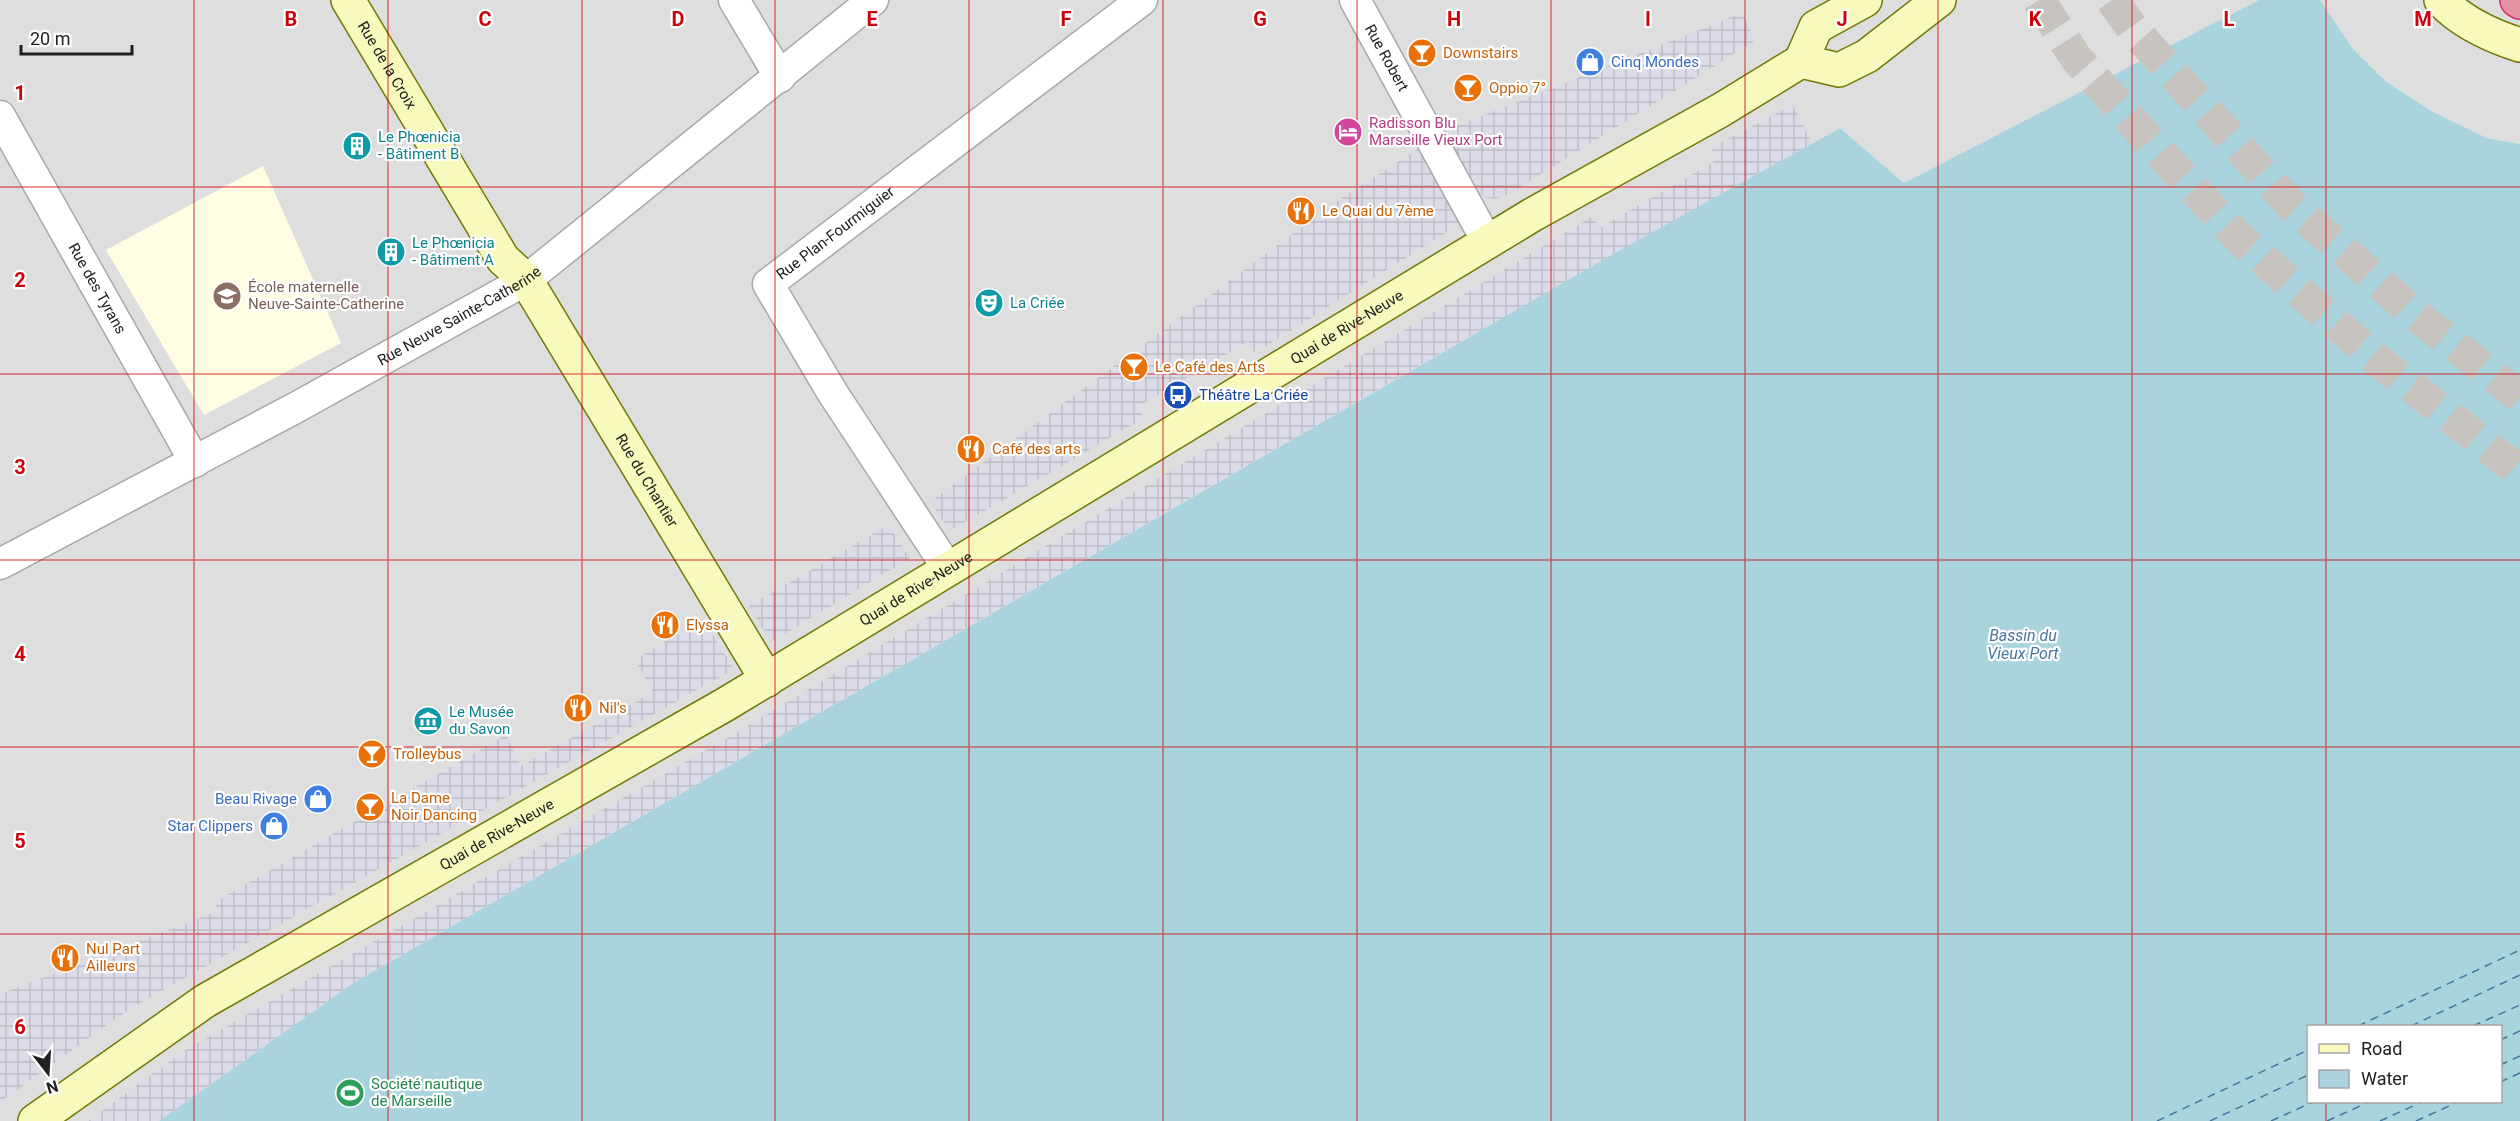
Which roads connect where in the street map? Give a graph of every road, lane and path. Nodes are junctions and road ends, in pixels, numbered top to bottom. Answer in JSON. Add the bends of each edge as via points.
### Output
{"nodes":[{"id":1,"x":348,"y":0,"type":"edge"},
{"id":2,"x":734,"y":0,"type":"edge"},
{"id":3,"x":873,"y":0,"type":"edge"},
{"id":4,"x":1142,"y":0,"type":"edge"},
{"id":5,"x":1355,"y":0,"type":"edge"},
{"id":6,"x":1865,"y":0,"type":"edge"},
{"id":7,"x":1939,"y":0,"type":"edge"},
{"id":8,"x":2441,"y":0,"type":"edge"},
{"id":9,"x":2520,"y":45,"type":"edge"},
{"id":10,"x":1801,"y":61,"type":"junction"},
{"id":11,"x":780,"y":77,"type":"junction"},
{"id":12,"x":0,"y":116,"type":"edge"},
{"id":13,"x":1488,"y":243,"type":"junction"},
{"id":14,"x":526,"y":280,"type":"junction"},
{"id":15,"x":195,"y":462,"type":"junction"},
{"id":16,"x":0,"y":564,"type":"edge"},
{"id":17,"x":949,"y":570,"type":"junction"},
{"id":18,"x":767,"y":680,"type":"junction"},
{"id":19,"x":34,"y":1121,"type":"edge"}],
"edges":[{"from":1,"to":14,"type":"main road","name":"Rue de la Croix","via":[[503,259]]},
{"from":2,"to":11,"type":"street"},
{"from":3,"to":11,"type":"street","name":"Rue Neuve Sainte-Catherine"},
{"from":4,"to":17,"type":"street","name":"Rue Plan-Fourmiguier","via":[[768,284],[832,392]]},
{"from":5,"to":13,"type":"street","name":"Rue Robert"},
{"from":6,"to":10,"type":"main road","via":[[1816,27]]},
{"from":7,"to":10,"type":"main road","via":[[1867,56],[1839,70]]},
{"from":8,"to":9,"type":"main road","via":[[2495,37]]},
{"from":10,"to":13,"type":"main road","name":"Quai de Rive-Neuve"},
{"from":11,"to":14,"type":"street","name":"Rue Neuve Sainte-Catherine"},
{"from":12,"to":15,"type":"street","name":"Rue des Tyrans"},
{"from":13,"to":17,"type":"main road","name":"Quai de Rive-Neuve"},
{"from":14,"to":15,"type":"street","name":"Rue Neuve Sainte-Catherine"},
{"from":14,"to":18,"type":"main road","name":"Rue du Chantier"},
{"from":15,"to":16,"type":"street","name":"Rue Neuve Sainte-Catherine"},
{"from":17,"to":18,"type":"main road","name":"Quai de Rive-Neuve"},
{"from":18,"to":19,"type":"main road","name":"Quai de Rive-Neuve","via":[[205,1001]]}]}
